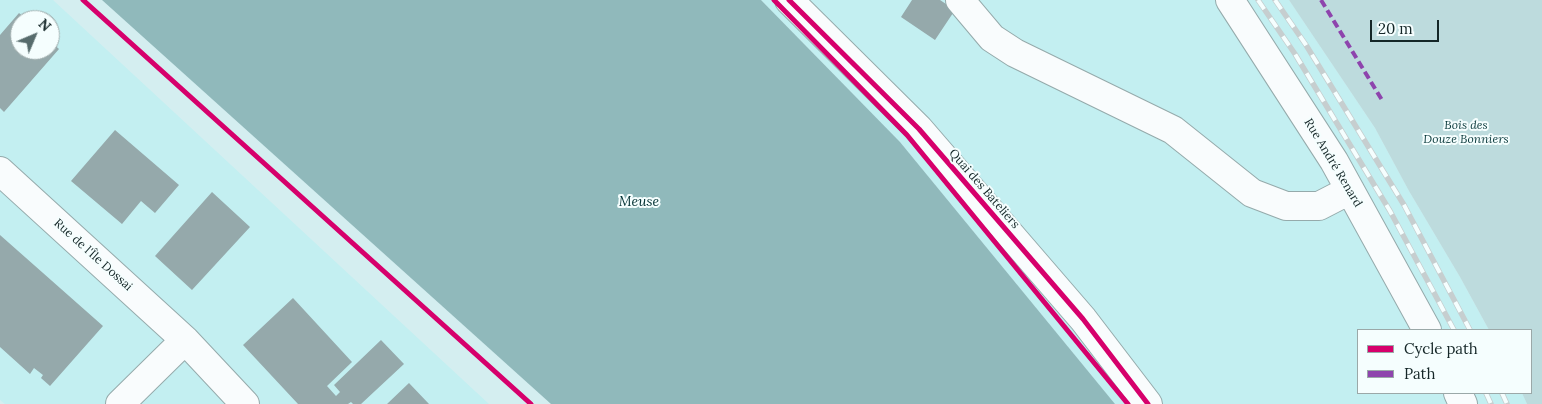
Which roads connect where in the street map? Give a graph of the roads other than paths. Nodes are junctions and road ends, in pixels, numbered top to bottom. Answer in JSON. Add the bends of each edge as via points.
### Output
{"nodes":[{"id":1,"x":789,"y":0,"type":"edge"},
{"id":2,"x":960,"y":0,"type":"edge"},
{"id":3,"x":1230,"y":0,"type":"edge"},
{"id":4,"x":0,"y":171,"type":"edge"},
{"id":5,"x":1350,"y":190,"type":"junction"},
{"id":6,"x":1426,"y":329,"type":"edge"},
{"id":7,"x":185,"y":340,"type":"junction"},
{"id":8,"x":120,"y":404,"type":"edge"},
{"id":9,"x":245,"y":404,"type":"edge"},
{"id":10,"x":1148,"y":404,"type":"edge"}],
"edges":[{"from":1,"to":10,"type":"street","name":"Quai des Bateliers","via":[[919,129],[1083,319]]},
{"from":2,"to":5,"type":"street","via":[[992,38],[1015,53],[1173,130],[1252,193],[1286,206],[1319,206]]},
{"from":3,"to":5,"type":"street","name":"Rue André Renard"},
{"from":4,"to":7,"type":"street","name":"Rue de l'Île Dossai"},
{"from":5,"to":6,"type":"street","name":"Rue André Renard"},
{"from":7,"to":8,"type":"street"},
{"from":7,"to":9,"type":"street","name":"Rue de l'Île Dossai"}]}
